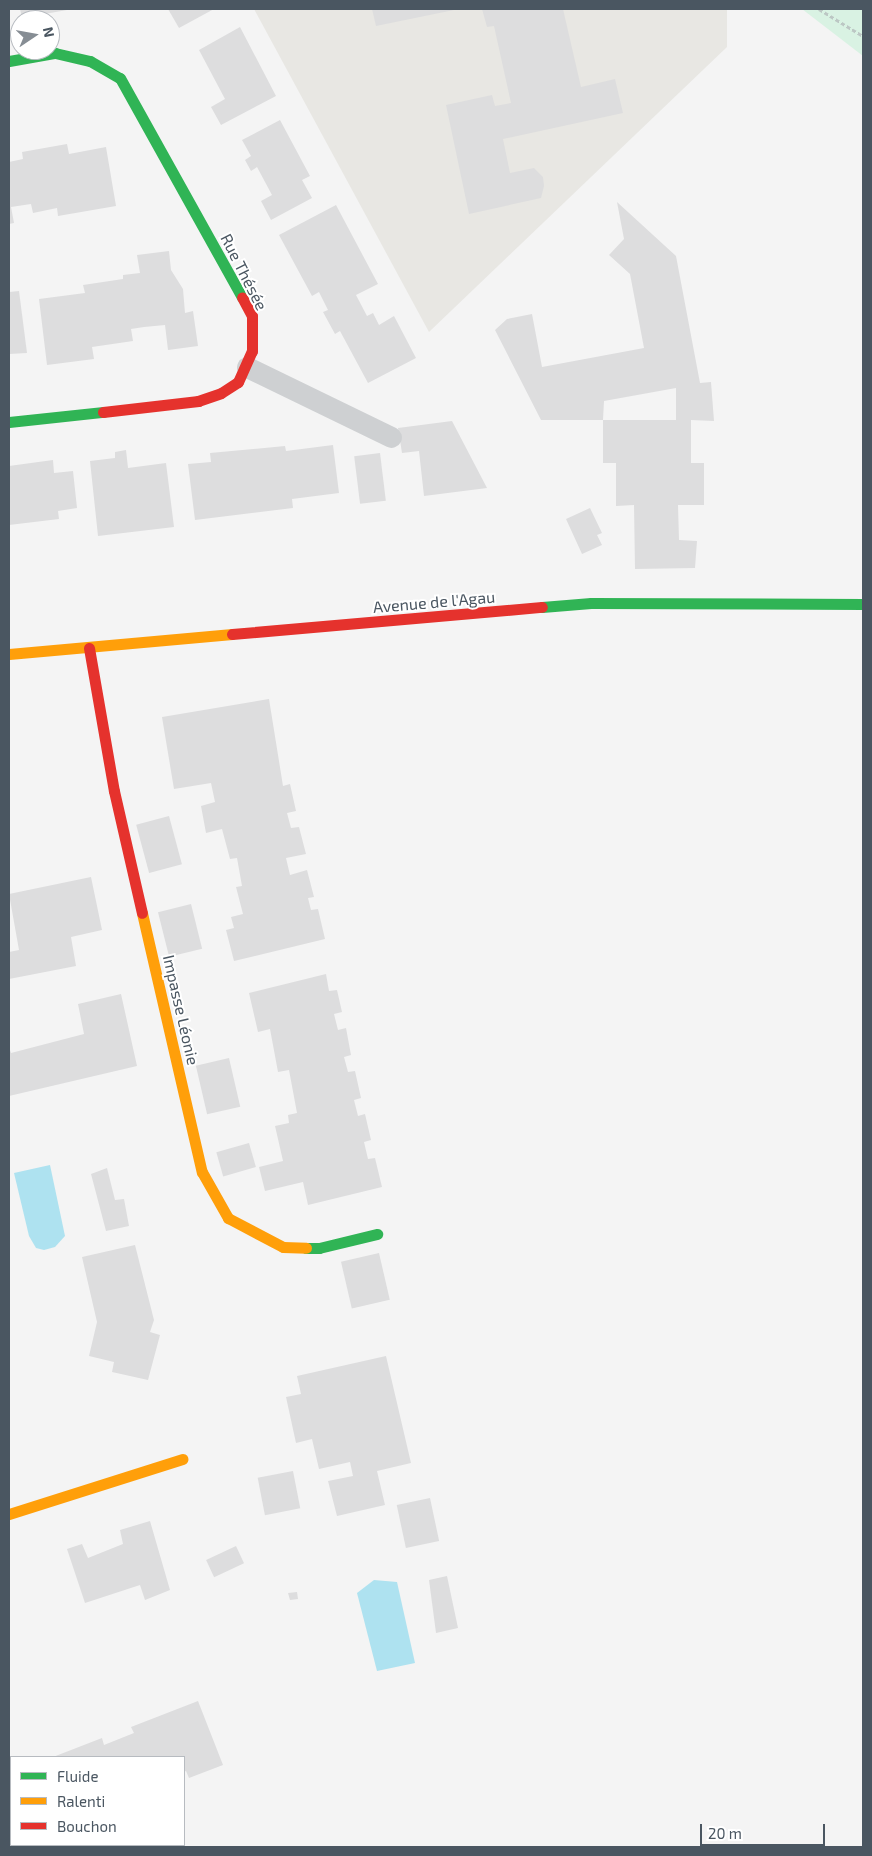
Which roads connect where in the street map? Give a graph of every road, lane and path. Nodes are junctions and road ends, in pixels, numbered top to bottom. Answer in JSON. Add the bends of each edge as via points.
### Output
{"nodes":[{"id":1,"x":819,"y":9,"type":"edge"},
{"id":2,"x":863,"y":36,"type":"edge"},
{"id":3,"x":9,"y":61,"type":"edge"},
{"id":4,"x":247,"y":367,"type":"junction"},
{"id":5,"x":9,"y":422,"type":"edge"},
{"id":6,"x":391,"y":437,"type":"dead end"},
{"id":7,"x":863,"y":604,"type":"edge"},
{"id":8,"x":89,"y":648,"type":"junction"},
{"id":9,"x":9,"y":654,"type":"edge"},
{"id":10,"x":377,"y":1234,"type":"dead end"},
{"id":11,"x":182,"y":1459,"type":"dead end"},
{"id":12,"x":9,"y":1514,"type":"edge"}],
"edges":[{"from":1,"to":2,"type":"path"},
{"from":3,"to":4,"type":"street","name":"Rue Thésée","via":[[55,53],[90,60],[120,78],[252,316],[252,351]]},
{"from":4,"to":5,"type":"street","name":"Rue Thésée","via":[[238,382],[221,393],[198,401]]},
{"from":4,"to":6,"type":"lane"},
{"from":7,"to":8,"type":"street","name":"Avenue de l'Agau","via":[[590,603]]},
{"from":8,"to":9,"type":"street","name":"Avenue de l'Agau"},
{"from":8,"to":10,"type":"street","name":"Impasse Léonie","via":[[114,791],[202,1172],[228,1218],[283,1247],[319,1248]]},
{"from":11,"to":12,"type":"street"}]}
